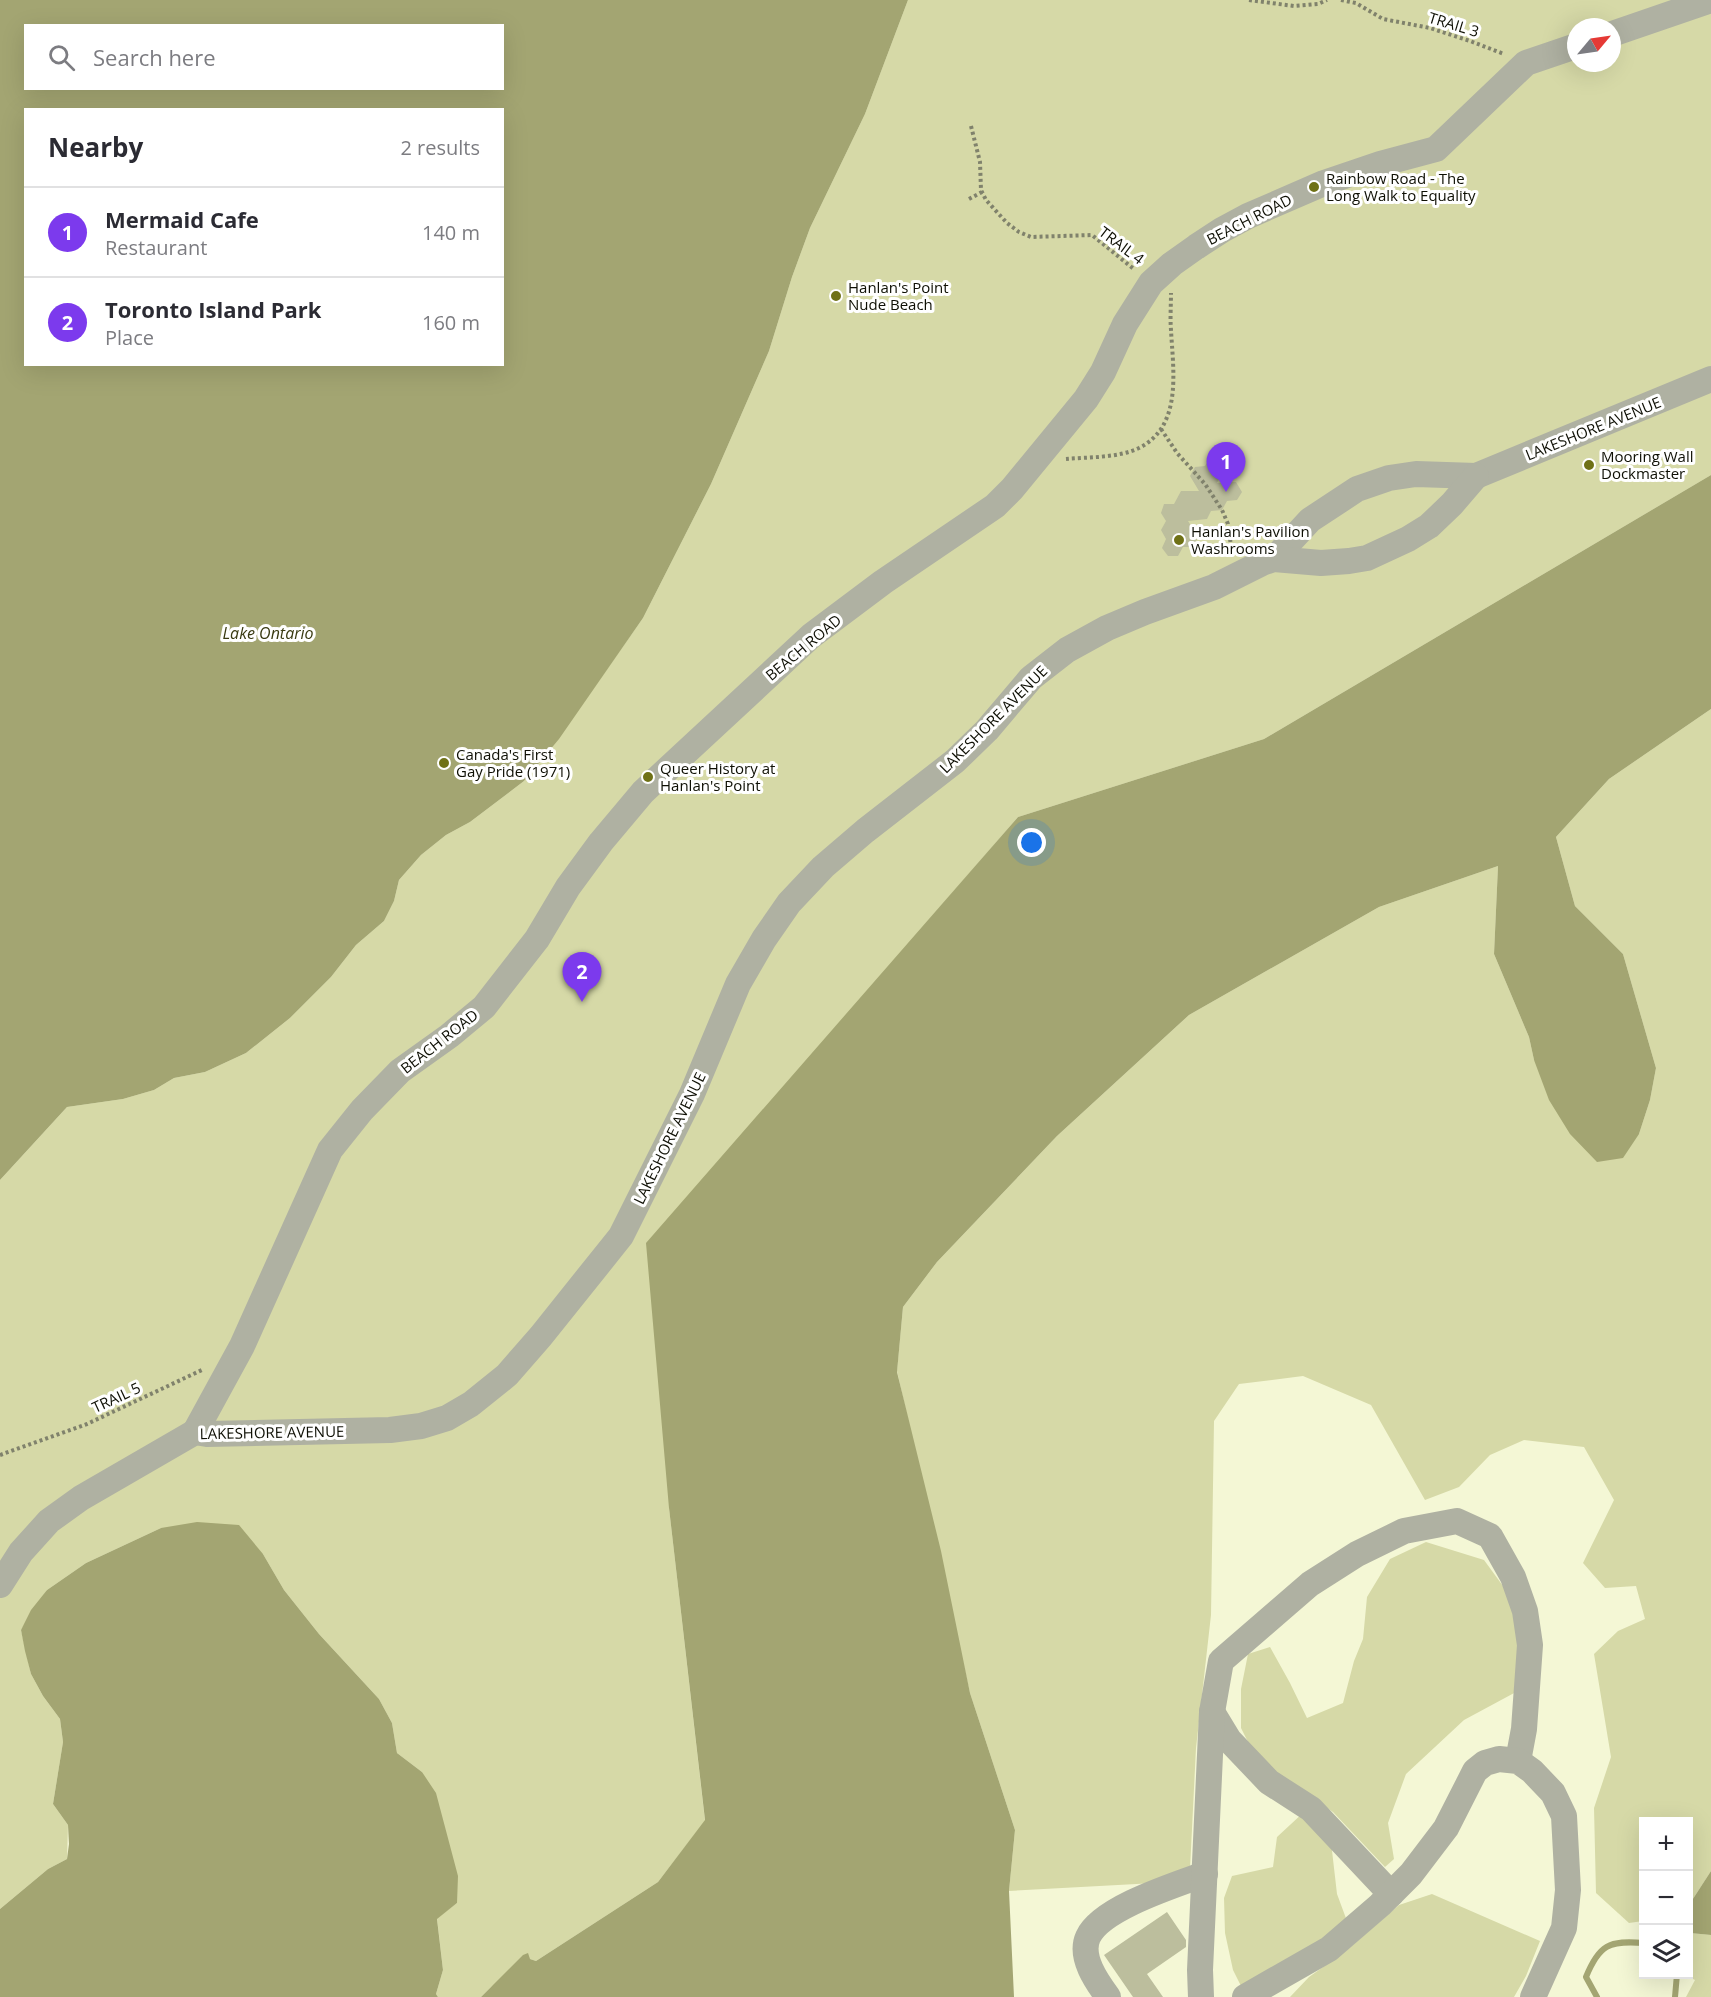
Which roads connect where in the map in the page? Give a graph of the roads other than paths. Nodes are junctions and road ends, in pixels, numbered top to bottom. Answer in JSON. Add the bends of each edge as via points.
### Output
{"nodes":[{"id":1,"x":1710,"y":0,"type":"edge"},
{"id":2,"x":1621,"y":31,"type":"edge"},
{"id":3,"x":1567,"y":49,"type":"edge"},
{"id":4,"x":1711,"y":380,"type":"edge"},
{"id":5,"x":1476,"y":476,"type":"junction"},
{"id":6,"x":1274,"y":559,"type":"junction"},
{"id":7,"x":195,"y":1432,"type":"junction"},
{"id":8,"x":0,"y":1585,"type":"edge"},
{"id":9,"x":1212,"y":1712,"type":"junction"},
{"id":10,"x":1518,"y":1761,"type":"junction"},
{"id":11,"x":1205,"y":1874,"type":"junction"},
{"id":12,"x":1391,"y":1894,"type":"junction"},
{"id":13,"x":1108,"y":1997,"type":"edge"},
{"id":14,"x":1201,"y":1997,"type":"edge"},
{"id":15,"x":1245,"y":1997,"type":"edge"},
{"id":16,"x":1533,"y":1997,"type":"edge"}],
"edges":[{"from":1,"to":2,"type":"lane"},
{"from":3,"to":7,"type":"lane","name":"BEACH ROAD","via":[[1526,63],[1436,149],[1314,187],[1222,230],[1172,264],[1151,283],[1086,399],[995,506],[811,636],[643,792],[600,842],[537,939],[484,1007],[400,1071],[330,1150],[239,1352]]},
{"from":4,"to":5,"type":"lane","name":"LAKESHORE AVENUE"},
{"from":5,"to":6,"type":"lane","name":"LAKESHORE AVENUE","via":[[1416,474],[1357,489],[1310,520]]},
{"from":5,"to":6,"type":"lane","name":"LAKESHORE AVENUE","via":[[1429,526],[1367,558],[1321,563]]},
{"from":6,"to":7,"type":"lane","name":"LAKESHORE AVENUE","via":[[1107,628],[1067,650],[1031,678],[955,761],[865,831],[789,903],[738,984],[692,1094],[621,1236],[507,1375],[471,1404],[447,1418],[421,1426],[390,1430]]},
{"from":7,"to":8,"type":"lane","name":"LAKESHORE AVENUE","via":[[49,1521],[21,1552]]},
{"from":9,"to":10,"type":"lane","via":[[1221,1661],[1310,1584],[1357,1554],[1404,1531],[1456,1521],[1490,1536],[1513,1577],[1525,1611],[1530,1645]]},
{"from":9,"to":11,"type":"lane"},
{"from":9,"to":12,"type":"lane","via":[[1229,1740],[1269,1782],[1311,1809]]},
{"from":10,"to":12,"type":"lane","via":[[1499,1759],[1475,1771],[1446,1828]]},
{"from":10,"to":16,"type":"lane","via":[[1553,1793],[1564,1816],[1567,1858],[1564,1928]]},
{"from":11,"to":13,"type":"lane","via":[[1119,1909],[1088,1938],[1086,1954],[1095,1979]]},
{"from":11,"to":14,"type":"lane"},
{"from":12,"to":15,"type":"lane","via":[[1329,1949]]}]}
